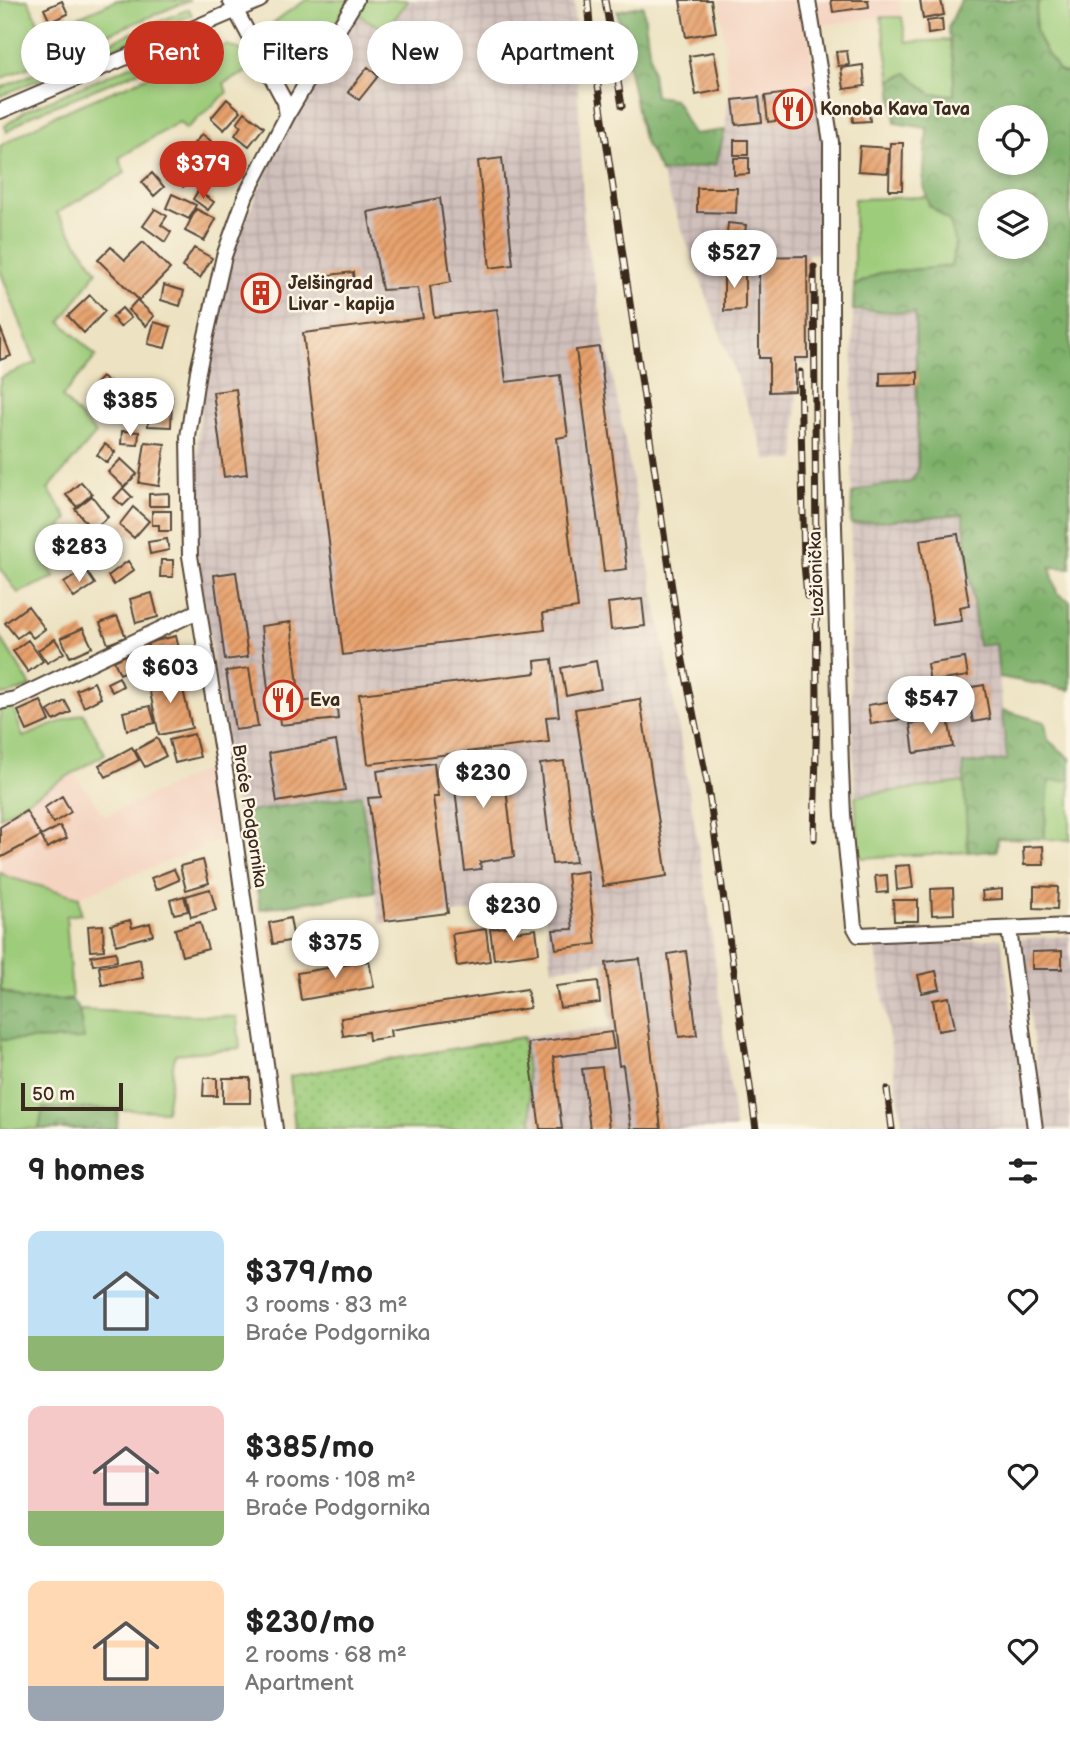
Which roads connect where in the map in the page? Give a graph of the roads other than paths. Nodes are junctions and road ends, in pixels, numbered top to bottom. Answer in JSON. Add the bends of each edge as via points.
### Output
{"nodes":[{"id":1,"x":260,"y":0,"type":"edge"},
{"id":2,"x":356,"y":0,"type":"edge"},
{"id":3,"x":808,"y":0,"type":"edge"},
{"id":4,"x":232,"y":5,"type":"edge"},
{"id":5,"x":0,"y":111,"type":"edge"},
{"id":6,"x":287,"y":116,"type":"junction"},
{"id":7,"x":198,"y":611,"type":"junction"},
{"id":8,"x":0,"y":702,"type":"edge"},
{"id":9,"x":1070,"y":926,"type":"edge"},
{"id":10,"x":1009,"y":929,"type":"junction"},
{"id":11,"x":275,"y":1129,"type":"edge"},
{"id":12,"x":1035,"y":1129,"type":"edge"}],
"edges":[{"from":1,"to":4,"type":"street"},
{"from":2,"to":6,"type":"street","name":"Braće Podgornika"},
{"from":3,"to":10,"type":"street","name":"Ložionička","via":[[831,142],[831,423],[839,727],[854,926],[859,935]]},
{"from":4,"to":5,"type":"street"},
{"from":4,"to":6,"type":"street","via":[[285,102]]},
{"from":6,"to":7,"type":"street","name":"Braće Podgornika","via":[[246,195],[223,256],[198,371],[188,437],[188,484],[190,556]]},
{"from":7,"to":8,"type":"street","via":[[15,699]]},
{"from":7,"to":11,"type":"street","name":"Braće Podgornika","via":[[229,795]]},
{"from":9,"to":10,"type":"street","name":"Ložionička"},
{"from":10,"to":12,"type":"street"}]}
